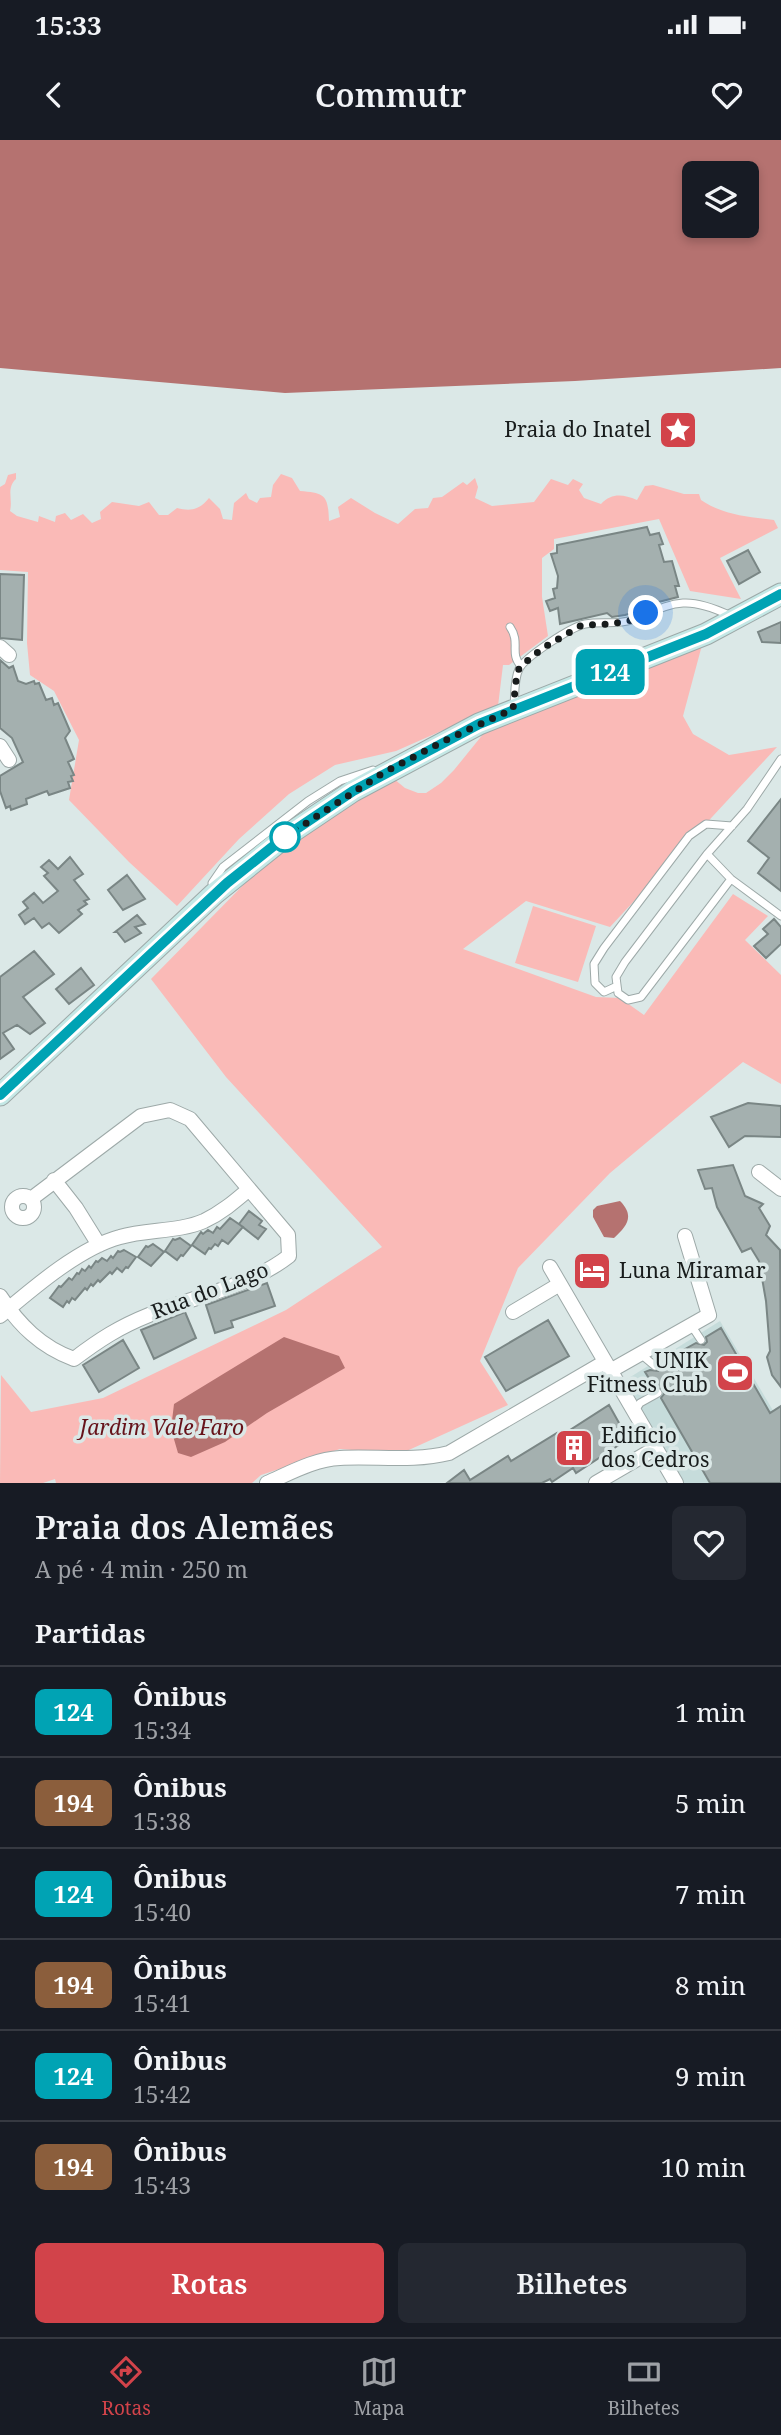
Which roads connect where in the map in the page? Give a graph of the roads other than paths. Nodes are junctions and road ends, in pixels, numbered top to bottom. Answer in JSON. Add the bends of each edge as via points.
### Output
{"nodes":[{"id":1,"x":781,"y":594,"type":"edge"},
{"id":2,"x":736,"y":619,"type":"junction"},
{"id":3,"x":510,"y":627,"type":"dead end"},
{"id":4,"x":521,"y":666,"type":"junction"},
{"id":5,"x":513,"y":709,"type":"junction"},
{"id":6,"x":0,"y":746,"type":"edge"},
{"id":7,"x":781,"y":759,"type":"edge"},
{"id":8,"x":9,"y":760,"type":"dead end"},
{"id":9,"x":732,"y":826,"type":"junction"},
{"id":10,"x":707,"y":854,"type":"junction"},
{"id":11,"x":731,"y":879,"type":"junction"},
{"id":12,"x":781,"y":916,"type":"edge"},
{"id":13,"x":617,"y":986,"type":"junction"},
{"id":14,"x":1,"y":1093,"type":"edge"},
{"id":15,"x":759,"y":1172,"type":"dead end"},
{"id":16,"x":54,"y":1180,"type":"junction"},
{"id":17,"x":248,"y":1189,"type":"junction"},
{"id":18,"x":781,"y":1189,"type":"edge"},
{"id":19,"x":31,"y":1199,"type":"dead end"},
{"id":20,"x":685,"y":1236,"type":"dead end"},
{"id":21,"x":99,"y":1245,"type":"junction"},
{"id":22,"x":550,"y":1267,"type":"dead end"},
{"id":23,"x":560,"y":1284,"type":"junction"},
{"id":24,"x":0,"y":1296,"type":"edge"},
{"id":25,"x":4,"y":1312,"type":"edge"},
{"id":26,"x":513,"y":1312,"type":"dead end"},
{"id":27,"x":691,"y":1325,"type":"junction"},
{"id":28,"x":701,"y":1340,"type":"dead end"},
{"id":29,"x":634,"y":1357,"type":"junction"},
{"id":30,"x":655,"y":1366,"type":"dead end"},
{"id":31,"x":608,"y":1367,"type":"junction"},
{"id":32,"x":658,"y":1393,"type":"dead end"},
{"id":33,"x":635,"y":1412,"type":"junction"},
{"id":34,"x":656,"y":1448,"type":"junction"},
{"id":35,"x":267,"y":1483,"type":"edge"},
{"id":36,"x":596,"y":1483,"type":"edge"},
{"id":37,"x":676,"y":1483,"type":"edge"}],
"edges":[{"from":1,"to":2,"type":"street"},
{"from":2,"to":4,"type":"lane","via":[[685,603],[633,620],[582,625]]},
{"from":2,"to":5,"type":"street","via":[[667,651]]},
{"from":3,"to":4,"type":"lane"},
{"from":4,"to":5,"type":"lane"},
{"from":5,"to":14,"type":"street","via":[[383,773],[286,836],[214,894]]},
{"from":6,"to":8,"type":"street"},
{"from":7,"to":9,"type":"lane"},
{"from":9,"to":10,"type":"lane"},
{"from":9,"to":13,"type":"lane","via":[[706,824],[689,836],[604,948],[594,964],[595,983],[604,992]]},
{"from":10,"to":11,"type":"lane"},
{"from":10,"to":13,"type":"lane","via":[[625,962],[616,977]]},
{"from":11,"to":12,"type":"lane"},
{"from":11,"to":13,"type":"lane","via":[[642,997],[628,1000],[618,993]]},
{"from":15,"to":18,"type":"street"},
{"from":16,"to":17,"type":"street","name":"Rua do Lago","via":[[141,1115],[170,1110],[190,1119]]},
{"from":16,"to":19,"type":"street","name":"Rua do Lago"},
{"from":16,"to":21,"type":"street"},
{"from":17,"to":21,"type":"street","via":[[228,1208],[202,1222]]},
{"from":17,"to":25,"type":"street","name":"Rua do Lago","via":[[288,1235],[289,1255],[270,1271],[149,1315],[104,1336],[74,1359],[53,1351]]},
{"from":20,"to":27,"type":"street","via":[[709,1315]]},
{"from":21,"to":25,"type":"street"},
{"from":22,"to":23,"type":"street"},
{"from":23,"to":26,"type":"street"},
{"from":23,"to":31,"type":"street"},
{"from":24,"to":25,"type":"street","name":"Rua do Lago"},
{"from":27,"to":28,"type":"lane"},
{"from":27,"to":29,"type":"street"},
{"from":29,"to":30,"type":"lane","via":[[643,1356]]},
{"from":29,"to":31,"type":"street"},
{"from":31,"to":33,"type":"street"},
{"from":31,"to":35,"type":"street","via":[[449,1453],[427,1459],[337,1458]]},
{"from":32,"to":33,"type":"lane","via":[[640,1403]]},
{"from":33,"to":34,"type":"street"},
{"from":34,"to":36,"type":"street"},
{"from":34,"to":37,"type":"street"}]}
